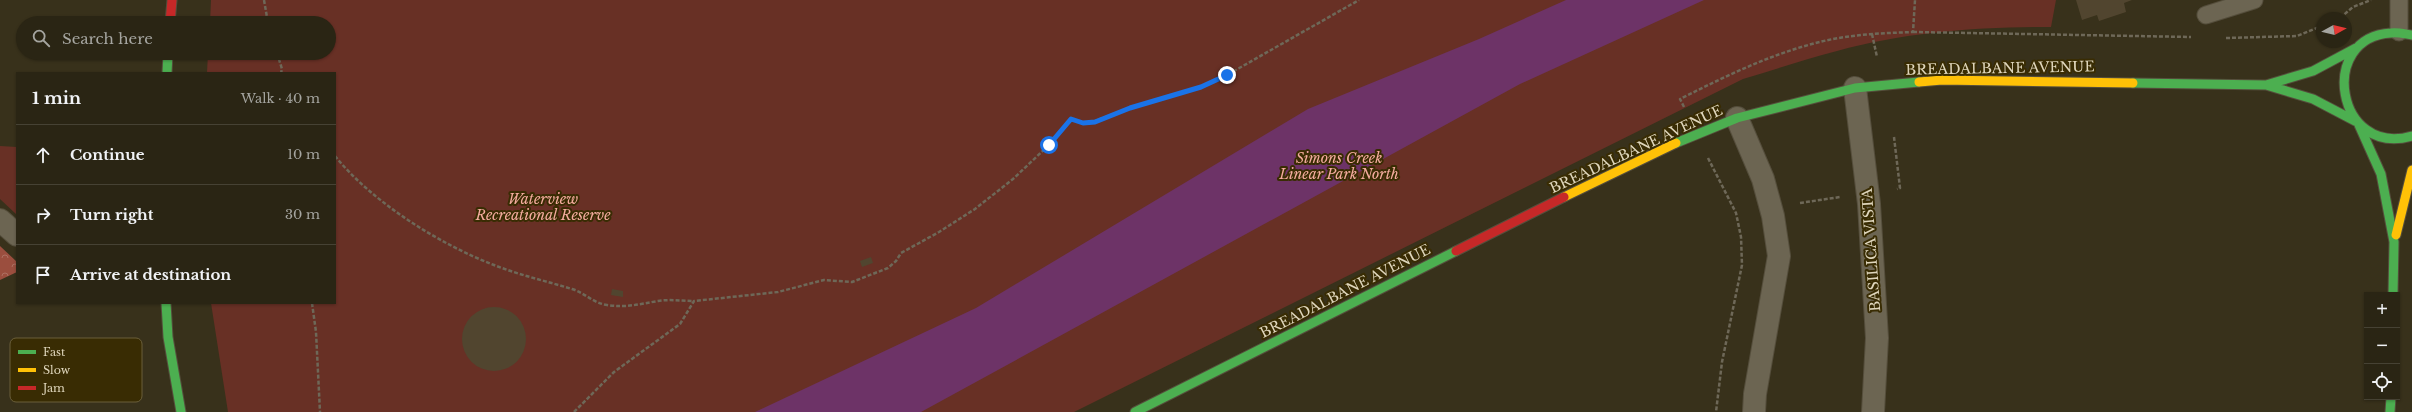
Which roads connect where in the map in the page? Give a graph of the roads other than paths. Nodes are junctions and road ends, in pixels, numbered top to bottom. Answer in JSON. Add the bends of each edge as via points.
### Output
{"nodes":[{"id":1,"x":172,"y":0,"type":"edge"},
{"id":2,"x":2254,"y":0,"type":"edge"},
{"id":3,"x":2399,"y":0,"type":"edge"},
{"id":4,"x":2206,"y":15,"type":"dead end"},
{"id":5,"x":171,"y":16,"type":"edge"},
{"id":6,"x":2405,"y":33,"type":"edge"},
{"id":7,"x":2356,"y":48,"type":"junction"},
{"id":8,"x":168,"y":60,"type":"edge"},
{"id":9,"x":167,"y":72,"type":"edge"},
{"id":10,"x":2266,"y":85,"type":"junction"},
{"id":11,"x":1855,"y":88,"type":"junction"},
{"id":12,"x":1737,"y":118,"type":"junction"},
{"id":13,"x":2357,"y":123,"type":"junction"},
{"id":14,"x":2412,"y":136,"type":"edge"},
{"id":15,"x":2412,"y":170,"type":"edge"},
{"id":16,"x":0,"y":220,"type":"edge"},
{"id":17,"x":16,"y":234,"type":"edge"},
{"id":18,"x":2394,"y":242,"type":"junction"},
{"id":19,"x":2393,"y":292,"type":"edge"},
{"id":20,"x":166,"y":304,"type":"edge"},
{"id":21,"x":2391,"y":400,"type":"edge"},
{"id":22,"x":180,"y":412,"type":"edge"},
{"id":23,"x":1135,"y":412,"type":"edge"},
{"id":24,"x":1754,"y":412,"type":"edge"},
{"id":25,"x":1873,"y":412,"type":"edge"},
{"id":26,"x":2390,"y":412,"type":"edge"}],
"edges":[{"from":1,"to":5,"type":"street"},
{"from":2,"to":4,"type":"lane"},
{"from":3,"to":6,"type":"lane"},
{"from":6,"to":7,"type":"street","name":"BREADALBANE AVENUE","via":[[2383,33]]},
{"from":7,"to":10,"type":"street","name":"BREADALBANE AVENUE","via":[[2313,71]]},
{"from":7,"to":13,"type":"street","via":[[2347,62],[2342,77],[2342,93],[2346,108]]},
{"from":8,"to":9,"type":"street"},
{"from":10,"to":11,"type":"street","name":"BREADALBANE AVENUE","via":[[2003,79],[1942,80]]},
{"from":10,"to":13,"type":"street","name":"BREADALBANE AVENUE","via":[[2313,100]]},
{"from":11,"to":12,"type":"street","name":"BREADALBANE AVENUE"},
{"from":11,"to":25,"type":"street","name":"BASILICA VISTA","via":[[1869,204],[1877,338]]},
{"from":12,"to":23,"type":"street","name":"BREADALBANE AVENUE","via":[[1695,134],[1613,172]]},
{"from":12,"to":24,"type":"street","via":[[1763,179],[1773,216],[1779,256]]},
{"from":13,"to":14,"type":"street","name":"BREADALBANE AVENUE","via":[[2374,135],[2392,139]]},
{"from":13,"to":18,"type":"street","via":[[2381,174]]},
{"from":15,"to":18,"type":"street"},
{"from":16,"to":17,"type":"street"},
{"from":18,"to":19,"type":"street"},
{"from":20,"to":22,"type":"street","via":[[168,337]]},
{"from":21,"to":26,"type":"street"}]}
